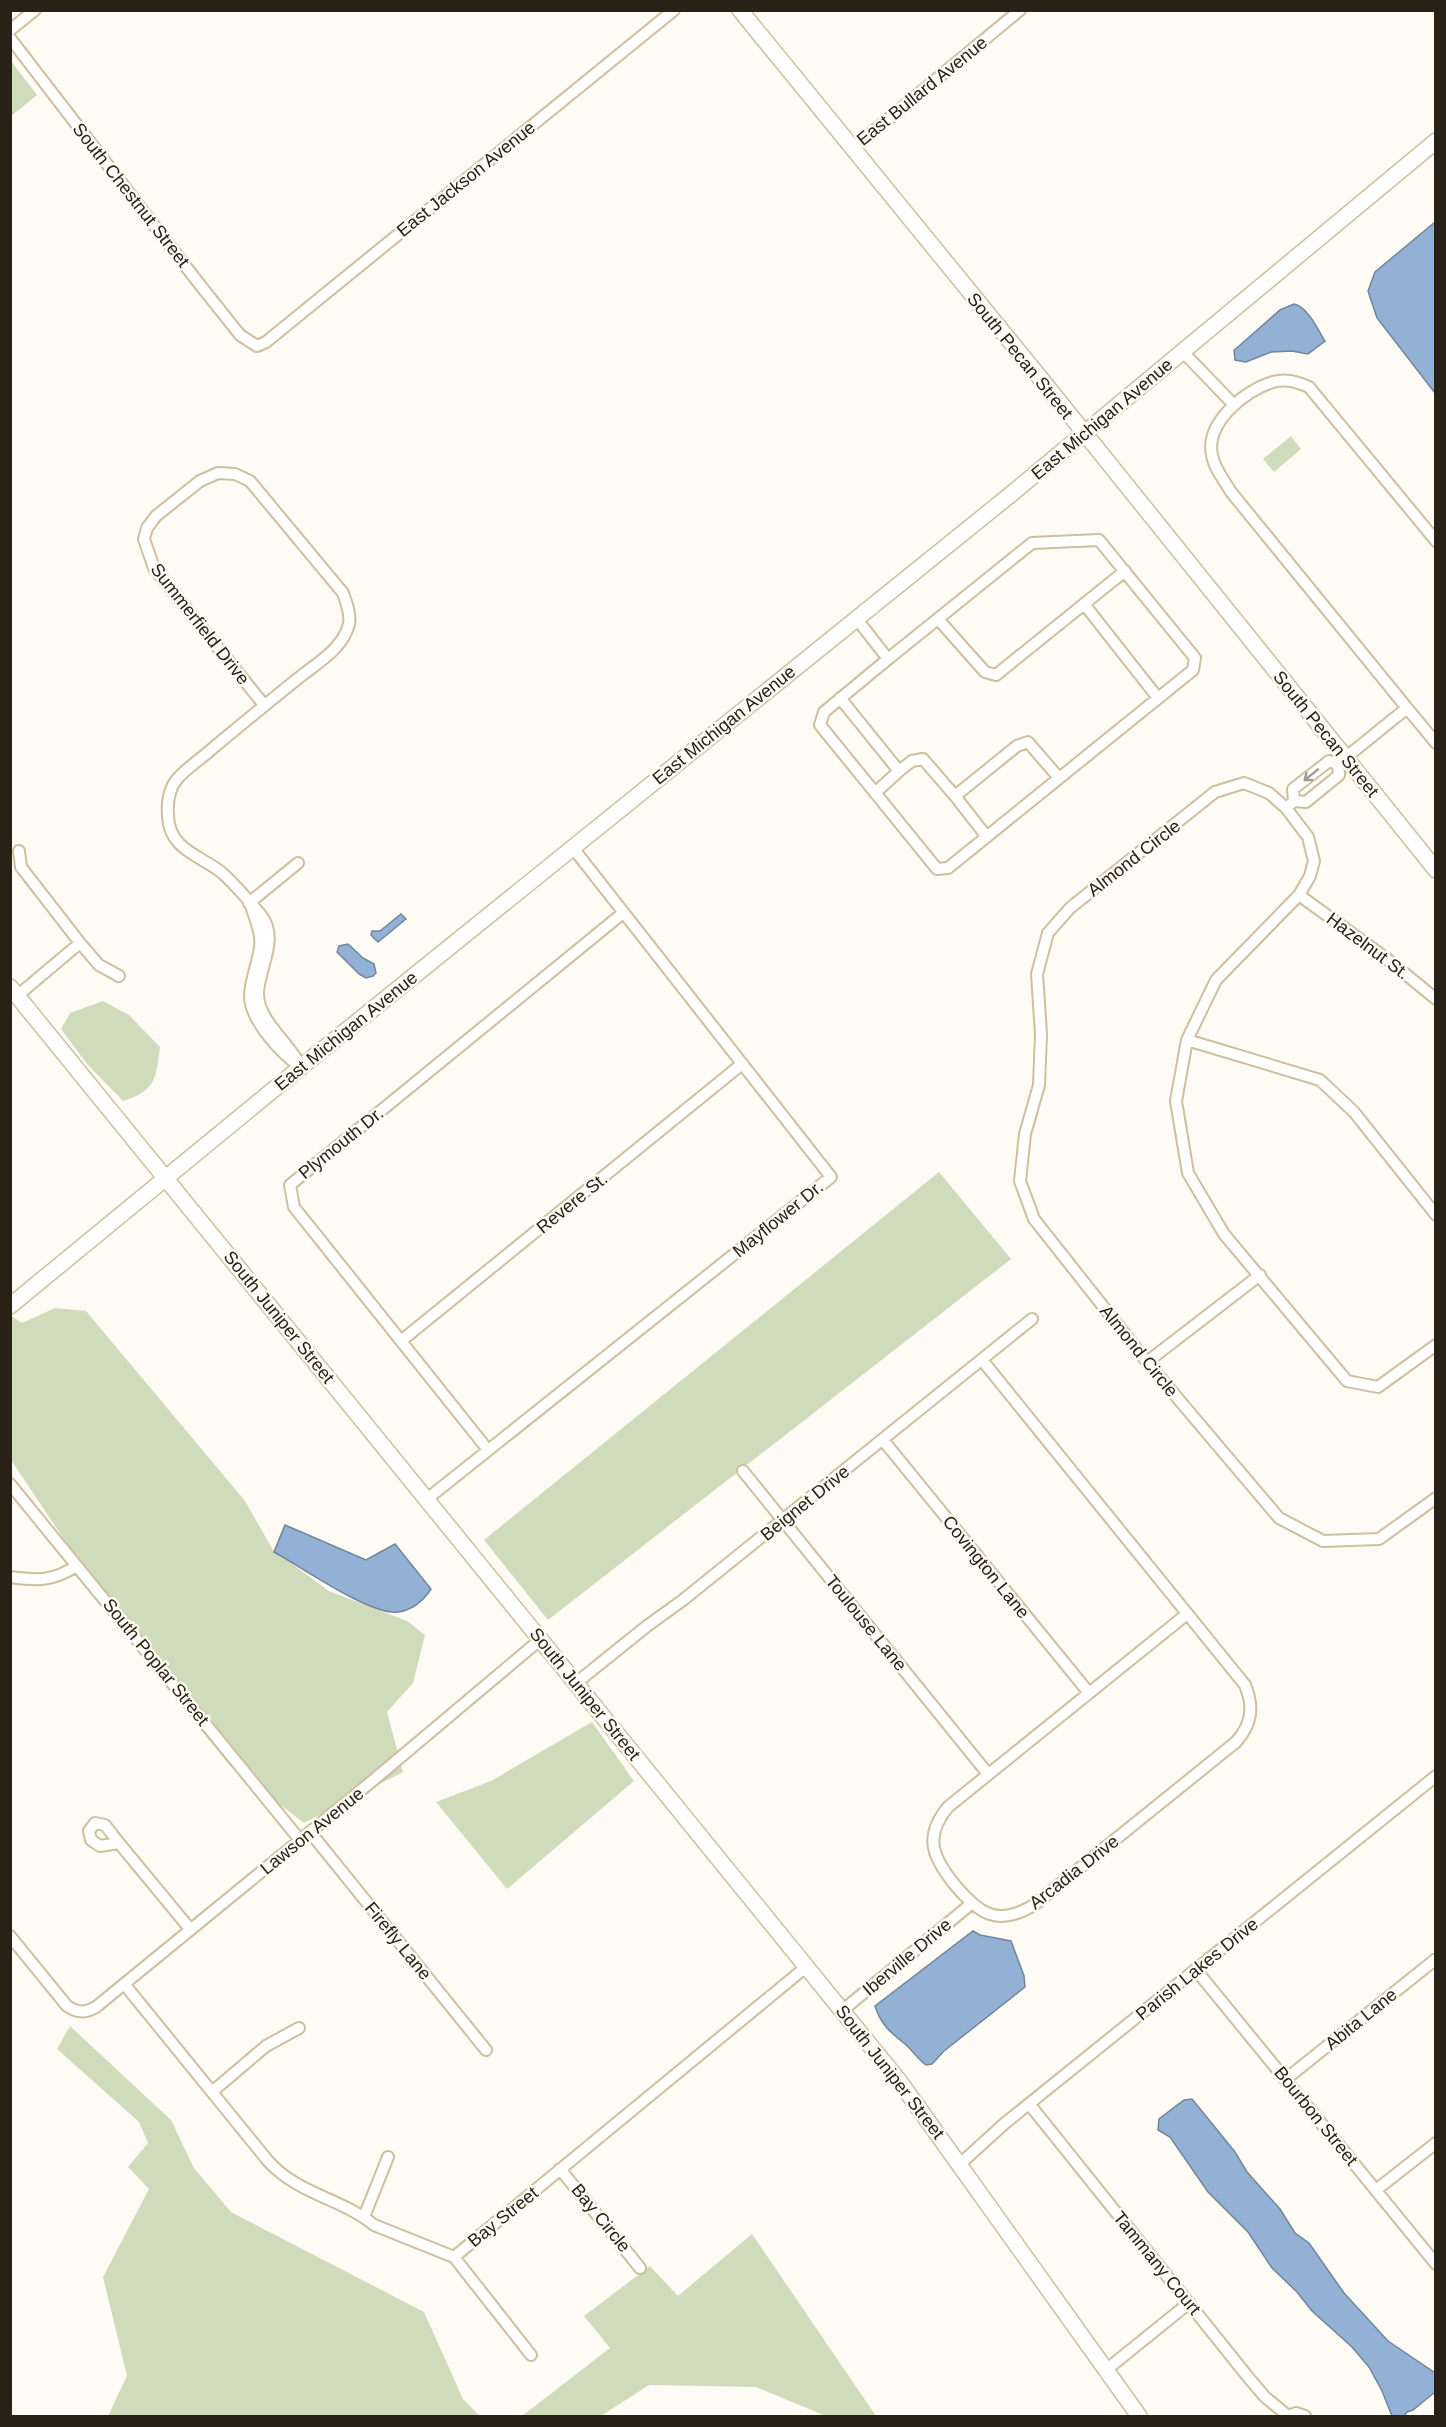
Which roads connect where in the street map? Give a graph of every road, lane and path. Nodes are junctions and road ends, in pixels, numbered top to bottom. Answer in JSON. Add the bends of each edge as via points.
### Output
{"nodes":[{"id":1,"x":35,"y":10,"type":"edge"},
{"id":2,"x":674,"y":10,"type":"edge"},
{"id":3,"x":740,"y":10,"type":"edge"},
{"id":4,"x":1020,"y":10,"type":"edge"},
{"id":5,"x":10,"y":30,"type":"edge"},
{"id":6,"x":10,"y":38,"type":"edge"},
{"id":7,"x":1436,"y":141,"type":"edge"},
{"id":8,"x":852,"y":148,"type":"junction"},
{"id":9,"x":257,"y":346,"type":"joint"},
{"id":10,"x":1183,"y":352,"type":"junction"},
{"id":11,"x":1234,"y":405,"type":"junction"},
{"id":12,"x":1084,"y":434,"type":"junction"},
{"id":13,"x":1436,"y":541,"type":"edge"},
{"id":14,"x":1125,"y":571,"type":"junction"},
{"id":15,"x":1084,"y":604,"type":"junction"},
{"id":16,"x":856,"y":618,"type":"junction"},
{"id":17,"x":938,"y":619,"type":"junction"},
{"id":18,"x":888,"y":658,"type":"junction"},
{"id":19,"x":840,"y":698,"type":"junction"},
{"id":20,"x":1158,"y":698,"type":"junction"},
{"id":21,"x":264,"y":705,"type":"junction"},
{"id":22,"x":1407,"y":708,"type":"junction"},
{"id":23,"x":1436,"y":743,"type":"edge"},
{"id":24,"x":1342,"y":761,"type":"junction"},
{"id":25,"x":899,"y":771,"type":"junction"},
{"id":26,"x":1059,"y":778,"type":"junction"},
{"id":27,"x":875,"y":792,"type":"junction"},
{"id":28,"x":955,"y":796,"type":"junction"},
{"id":29,"x":1290,"y":804,"type":"junction"},
{"id":30,"x":987,"y":837,"type":"junction"},
{"id":31,"x":573,"y":848,"type":"junction"},
{"id":32,"x":19,"y":850,"type":"dead end"},
{"id":33,"x":298,"y":863,"type":"dead end"},
{"id":34,"x":1436,"y":870,"type":"edge"},
{"id":35,"x":1299,"y":895,"type":"junction"},
{"id":36,"x":249,"y":903,"type":"junction"},
{"id":37,"x":623,"y":913,"type":"junction"},
{"id":38,"x":80,"y":943,"type":"junction"},
{"id":39,"x":119,"y":976,"type":"dead end"},
{"id":40,"x":14,"y":991,"type":"edge"},
{"id":41,"x":1436,"y":999,"type":"edge"},
{"id":42,"x":1187,"y":1040,"type":"junction"},
{"id":43,"x":742,"y":1064,"type":"junction"},
{"id":44,"x":301,"y":1067,"type":"junction"},
{"id":45,"x":165,"y":1178,"type":"junction"},
{"id":46,"x":1436,"y":1215,"type":"edge"},
{"id":47,"x":1260,"y":1275,"type":"junction"},
{"id":48,"x":10,"y":1306,"type":"edge"},
{"id":49,"x":1032,"y":1319,"type":"dead end"},
{"id":50,"x":401,"y":1341,"type":"junction"},
{"id":51,"x":1436,"y":1344,"type":"edge"},
{"id":52,"x":982,"y":1360,"type":"junction"},
{"id":53,"x":1147,"y":1362,"type":"junction"},
{"id":54,"x":883,"y":1440,"type":"junction"},
{"id":55,"x":489,"y":1450,"type":"junction"},
{"id":56,"x":743,"y":1471,"type":"dead end"},
{"id":57,"x":10,"y":1484,"type":"edge"},
{"id":58,"x":1436,"y":1498,"type":"edge"},
{"id":59,"x":427,"y":1499,"type":"junction"},
{"id":60,"x":783,"y":1520,"type":"junction"},
{"id":61,"x":77,"y":1566,"type":"junction"},
{"id":62,"x":10,"y":1577,"type":"edge"},
{"id":63,"x":1187,"y":1614,"type":"junction"},
{"id":64,"x":541,"y":1639,"type":"junction"},
{"id":65,"x":576,"y":1683,"type":"junction"},
{"id":66,"x":1089,"y":1693,"type":"junction"},
{"id":67,"x":988,"y":1774,"type":"junction"},
{"id":68,"x":1436,"y":1776,"type":"edge"},
{"id":69,"x":310,"y":1832,"type":"junction"},
{"id":70,"x":300,"y":1840,"type":"junction"},
{"id":71,"x":119,"y":1843,"type":"dead end"},
{"id":72,"x":971,"y":1904,"type":"junction"},
{"id":73,"x":190,"y":1929,"type":"junction"},
{"id":74,"x":10,"y":1936,"type":"edge"},
{"id":75,"x":1436,"y":1959,"type":"edge"},
{"id":76,"x":806,"y":1967,"type":"junction"},
{"id":77,"x":1196,"y":1970,"type":"junction"},
{"id":78,"x":125,"y":1986,"type":"junction"},
{"id":79,"x":843,"y":2010,"type":"junction"},
{"id":80,"x":298,"y":2028,"type":"dead end"},
{"id":81,"x":486,"y":2050,"type":"dead end"},
{"id":82,"x":1286,"y":2079,"type":"junction"},
{"id":83,"x":213,"y":2091,"type":"junction"},
{"id":84,"x":1030,"y":2105,"type":"junction"},
{"id":85,"x":1436,"y":2142,"type":"edge"},
{"id":86,"x":388,"y":2157,"type":"dead end"},
{"id":87,"x":960,"y":2164,"type":"junction"},
{"id":88,"x":560,"y":2169,"type":"junction"},
{"id":89,"x":1376,"y":2190,"type":"junction"},
{"id":90,"x":364,"y":2217,"type":"junction"},
{"id":91,"x":454,"y":2257,"type":"junction"},
{"id":92,"x":1436,"y":2264,"type":"edge"},
{"id":93,"x":640,"y":2268,"type":"dead end"},
{"id":94,"x":1189,"y":2303,"type":"junction"},
{"id":95,"x":531,"y":2355,"type":"dead end"},
{"id":96,"x":1106,"y":2370,"type":"junction"},
{"id":97,"x":1139,"y":2416,"type":"edge"},
{"id":98,"x":1288,"y":2416,"type":"edge"},
{"id":99,"x":1305,"y":2416,"type":"edge"}],
"edges":[{"from":1,"to":5,"type":"street"},
{"from":2,"to":9,"type":"street","name":"East Jackson Avenue"},
{"from":3,"to":8,"type":"street","name":"South Pecan Street"},
{"from":4,"to":8,"type":"street","name":"East Bullard Avenue"},
{"from":6,"to":9,"type":"street","name":"South Chestnut Street","via":[[226,317]]},
{"from":7,"to":10,"type":"street","name":"East Michigan Avenue"},
{"from":8,"to":12,"type":"street","name":"South Pecan Street"},
{"from":10,"to":11,"type":"street"},
{"from":10,"to":12,"type":"street","name":"East Michigan Avenue"},
{"from":11,"to":13,"type":"street","via":[[1272,382],[1293,380],[1309,387]]},
{"from":11,"to":22,"type":"street","via":[[1225,412],[1213,434],[1211,453],[1217,470]]},
{"from":12,"to":16,"type":"street","name":"East Michigan Avenue"},
{"from":12,"to":24,"type":"street","name":"South Pecan Street"},
{"from":14,"to":15,"type":"street"},
{"from":14,"to":17,"type":"street","via":[[1099,540],[1032,543]]},
{"from":14,"to":20,"type":"street","via":[[1195,658],[1192,670]]},
{"from":15,"to":17,"type":"street","via":[[996,675],[985,672]]},
{"from":15,"to":20,"type":"street"},
{"from":16,"to":18,"type":"street"},
{"from":16,"to":31,"type":"street","name":"East Michigan Avenue"},
{"from":17,"to":18,"type":"street"},
{"from":18,"to":19,"type":"street"},
{"from":19,"to":25,"type":"street"},
{"from":19,"to":27,"type":"street","via":[[824,712],[820,725]]},
{"from":20,"to":26,"type":"street"},
{"from":21,"to":21,"type":"street","name":"Summerfield Drive","via":[[337,648],[349,622],[348,609],[343,593],[250,481],[235,474],[218,473],[200,481],[156,516],[144,539],[154,568]]},
{"from":21,"to":36,"type":"street","name":"Summerfield Drive","via":[[178,779],[168,797],[167,819],[174,837],[185,851],[223,874]]},
{"from":22,"to":23,"type":"street"},
{"from":22,"to":24,"type":"street"},
{"from":24,"to":29,"type":"street","via":[[1339,775],[1306,802]]},
{"from":24,"to":29,"type":"street","one_way":true,"via":[[1329,760],[1293,789]]},
{"from":24,"to":34,"type":"street","name":"South Pecan Street"},
{"from":25,"to":27,"type":"street"},
{"from":25,"to":28,"type":"street","via":[[912,761],[923,759]]},
{"from":26,"to":28,"type":"street","via":[[1028,742],[1017,746]]},
{"from":26,"to":30,"type":"street"},
{"from":27,"to":30,"type":"street","via":[[937,869],[948,868]]},
{"from":28,"to":30,"type":"street"},
{"from":29,"to":35,"type":"street","name":"Almond Circle","via":[[1308,837],[1314,861]]},
{"from":29,"to":53,"type":"street","name":"Almond Circle","via":[[1244,783],[1215,792],[1070,908],[1047,933],[1037,974],[1040,1085],[1025,1134],[1020,1181],[1034,1219]]},
{"from":31,"to":37,"type":"street","name":"Mayflower Dr."},
{"from":31,"to":44,"type":"street","name":"East Michigan Avenue"},
{"from":32,"to":38,"type":"street","via":[[21,867]]},
{"from":33,"to":36,"type":"street"},
{"from":35,"to":41,"type":"street","name":"Hazelnut St."},
{"from":35,"to":42,"type":"street","name":"Almond Circle","via":[[1216,980]]},
{"from":36,"to":44,"type":"street","name":"Summerfield Drive","via":[[263,917],[268,942],[259,984],[260,1007]]},
{"from":37,"to":43,"type":"street","name":"Mayflower Dr."},
{"from":37,"to":50,"type":"street","name":"Plymouth Dr.","via":[[290,1185],[294,1207]]},
{"from":38,"to":39,"type":"street","via":[[99,965]]},
{"from":38,"to":40,"type":"street"},
{"from":40,"to":45,"type":"street","name":"South Juniper Street"},
{"from":42,"to":46,"type":"street","via":[[1320,1080],[1354,1112]]},
{"from":42,"to":47,"type":"street","name":"Almond Circle","via":[[1176,1101],[1188,1173],[1224,1234]]},
{"from":43,"to":50,"type":"street","name":"Revere St."},
{"from":43,"to":55,"type":"street","name":"Mayflower Dr.","via":[[831,1177]]},
{"from":44,"to":45,"type":"street","name":"East Michigan Avenue"},
{"from":45,"to":48,"type":"street","name":"East Michigan Avenue"},
{"from":45,"to":59,"type":"street","name":"South Juniper Street"},
{"from":47,"to":51,"type":"street","name":"Almond Circle","via":[[1347,1381],[1378,1387]]},
{"from":47,"to":53,"type":"street"},
{"from":49,"to":52,"type":"street","name":"Beignet Drive"},
{"from":50,"to":55,"type":"street","name":"Plymouth Dr."},
{"from":52,"to":54,"type":"street","name":"Beignet Drive"},
{"from":52,"to":63,"type":"street","name":"Arcadia Drive"},
{"from":53,"to":58,"type":"street","name":"Almond Circle","via":[[1279,1518],[1323,1540],[1379,1539]]},
{"from":54,"to":60,"type":"street","name":"Beignet Drive"},
{"from":54,"to":66,"type":"street","name":"Covington Lane"},
{"from":55,"to":59,"type":"street","name":"Mayflower Dr."},
{"from":56,"to":60,"type":"street","name":"Toulouse Lane"},
{"from":57,"to":61,"type":"street","name":"South Poplar Street"},
{"from":59,"to":64,"type":"street","name":"South Juniper Street"},
{"from":60,"to":65,"type":"street","name":"Beignet Drive"},
{"from":60,"to":67,"type":"street","name":"Toulouse Lane"},
{"from":61,"to":62,"type":"street","via":[[43,1580]]},
{"from":61,"to":70,"type":"street","name":"South Poplar Street"},
{"from":63,"to":66,"type":"street","name":"Arcadia Drive"},
{"from":63,"to":72,"type":"street","name":"Arcadia Drive","via":[[1245,1685],[1251,1710],[1244,1733],[1034,1905],[1007,1917],[980,1912]]},
{"from":64,"to":65,"type":"street","name":"South Juniper Street"},
{"from":64,"to":69,"type":"street","name":"Lawson Avenue"},
{"from":65,"to":76,"type":"street","name":"South Juniper Street"},
{"from":66,"to":67,"type":"street","name":"Arcadia Drive"},
{"from":67,"to":72,"type":"street","name":"Arcadia Drive","via":[[948,1807],[936,1823],[933,1835],[942,1869]]},
{"from":68,"to":77,"type":"street","name":"Parish Lakes Drive"},
{"from":69,"to":70,"type":"street","name":"Lawson Avenue"},
{"from":69,"to":81,"type":"street","name":"Firefly Lane"},
{"from":70,"to":73,"type":"street","name":"Lawson Avenue"},
{"from":71,"to":73,"type":"street"},
{"from":72,"to":79,"type":"street","name":"Iberville Drive"},
{"from":73,"to":78,"type":"street","name":"Lawson Avenue"},
{"from":74,"to":78,"type":"street","name":"Lawson Avenue","via":[[67,2006],[77,2012],[88,2012]]},
{"from":75,"to":82,"type":"street","name":"Abita Lane"},
{"from":76,"to":79,"type":"street","name":"South Juniper Street"},
{"from":76,"to":88,"type":"street","name":"Bay Street"},
{"from":77,"to":82,"type":"street","name":"Bourbon Street"},
{"from":77,"to":84,"type":"street","name":"Parish Lakes Drive"},
{"from":78,"to":83,"type":"street","name":"Bay Street"},
{"from":79,"to":87,"type":"street","name":"South Juniper Street"},
{"from":80,"to":83,"type":"street","via":[[266,2046]]},
{"from":82,"to":89,"type":"street","name":"Bourbon Street"},
{"from":83,"to":90,"type":"street","name":"Bay Street","via":[[284,2178]]},
{"from":84,"to":87,"type":"street","name":"Parish Lakes Drive"},
{"from":84,"to":94,"type":"street","name":"Tammany Court"},
{"from":85,"to":89,"type":"street"},
{"from":86,"to":90,"type":"street"},
{"from":87,"to":96,"type":"street","name":"South Juniper Street"},
{"from":88,"to":91,"type":"street","name":"Bay Street"},
{"from":88,"to":93,"type":"street","name":"Bay Circle"},
{"from":89,"to":92,"type":"street","name":"Bourbon Street"},
{"from":90,"to":91,"type":"street","name":"Bay Street","via":[[374,2225]]},
{"from":91,"to":95,"type":"street"},
{"from":94,"to":96,"type":"street"},
{"from":94,"to":98,"type":"street","name":"Tammany Court","via":[[1265,2397]]},
{"from":96,"to":97,"type":"street","name":"South Juniper Street"},
{"from":98,"to":99,"type":"street","name":"Tammany Court"}]}
